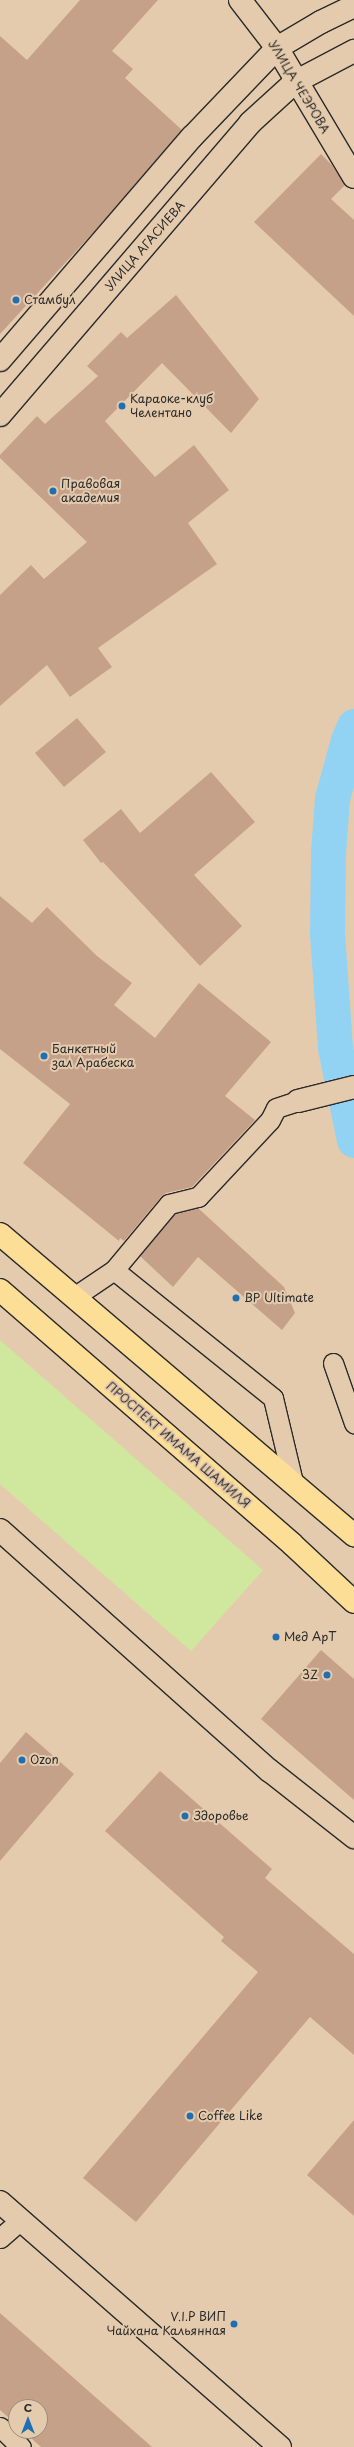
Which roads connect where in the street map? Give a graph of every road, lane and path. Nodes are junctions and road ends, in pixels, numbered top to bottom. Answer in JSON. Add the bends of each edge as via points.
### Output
{"nodes":[{"id":1,"x":240,"y":0,"type":"edge"},
{"id":2,"x":354,"y":6,"type":"edge"},
{"id":3,"x":277,"y":48,"type":"junction"},
{"id":4,"x":354,"y":51,"type":"edge"},
{"id":5,"x":295,"y":82,"type":"junction"},
{"id":6,"x":354,"y":177,"type":"edge"},
{"id":7,"x":0,"y":360,"type":"edge"},
{"id":8,"x":0,"y":416,"type":"edge"},
{"id":9,"x":354,"y":1087,"type":"edge"},
{"id":10,"x":298,"y":1101,"type":"joint"},
{"id":11,"x":0,"y":1234,"type":"edge"},
{"id":12,"x":114,"y":1270,"type":"junction"},
{"id":13,"x":0,"y":1290,"type":"edge"},
{"id":14,"x":74,"y":1297,"type":"junction"},
{"id":15,"x":333,"y":1362,"type":"dead end"},
{"id":16,"x":354,"y":1422,"type":"edge"},
{"id":17,"x":293,"y":1482,"type":"junction"},
{"id":18,"x":0,"y":1530,"type":"edge"},
{"id":19,"x":354,"y":1534,"type":"edge"},
{"id":20,"x":354,"y":1602,"type":"edge"},
{"id":21,"x":354,"y":1838,"type":"edge"},
{"id":22,"x":0,"y":2202,"type":"edge"},
{"id":23,"x":21,"y":2220,"type":"junction"},
{"id":24,"x":0,"y":2238,"type":"edge"},
{"id":25,"x":0,"y":2427,"type":"edge"},
{"id":26,"x":21,"y":2447,"type":"edge"},
{"id":27,"x":280,"y":2447,"type":"edge"}],
"edges":[{"from":1,"to":3,"type":"street","name":"УЛИЦА ЧЕЭРОВА"},
{"from":2,"to":3,"type":"street"},
{"from":3,"to":5,"type":"street","name":"УЛИЦА ЧЕЭРОВА"},
{"from":3,"to":7,"type":"street","via":[[192,137]]},
{"from":4,"to":5,"type":"street","name":"УЛИЦА АГАСИЕВА"},
{"from":5,"to":6,"type":"street","name":"УЛИЦА ЧЕЭРОВА"},
{"from":5,"to":8,"type":"street","name":"УЛИЦА АГАСИЕВА","via":[[250,123]]},
{"from":9,"to":10,"type":"street"},
{"from":10,"to":12,"type":"lane","via":[[276,1108],[270,1120],[198,1197],[169,1204]]},
{"from":11,"to":14,"type":"main road"},
{"from":12,"to":14,"type":"lane"},
{"from":12,"to":17,"type":"lane","via":[[273,1398]]},
{"from":13,"to":20,"type":"main road","name":"ПРОСПЕКТ ИМАМА ШАМИЛЯ","via":[[292,1544]]},
{"from":14,"to":17,"type":"main road"},
{"from":15,"to":16,"type":"lane"},
{"from":17,"to":19,"type":"main road"},
{"from":18,"to":21,"type":"street","via":[[270,1771]]},
{"from":22,"to":23,"type":"street"},
{"from":23,"to":24,"type":"lane"},
{"from":23,"to":27,"type":"street"},
{"from":25,"to":26,"type":"lane"}]}
